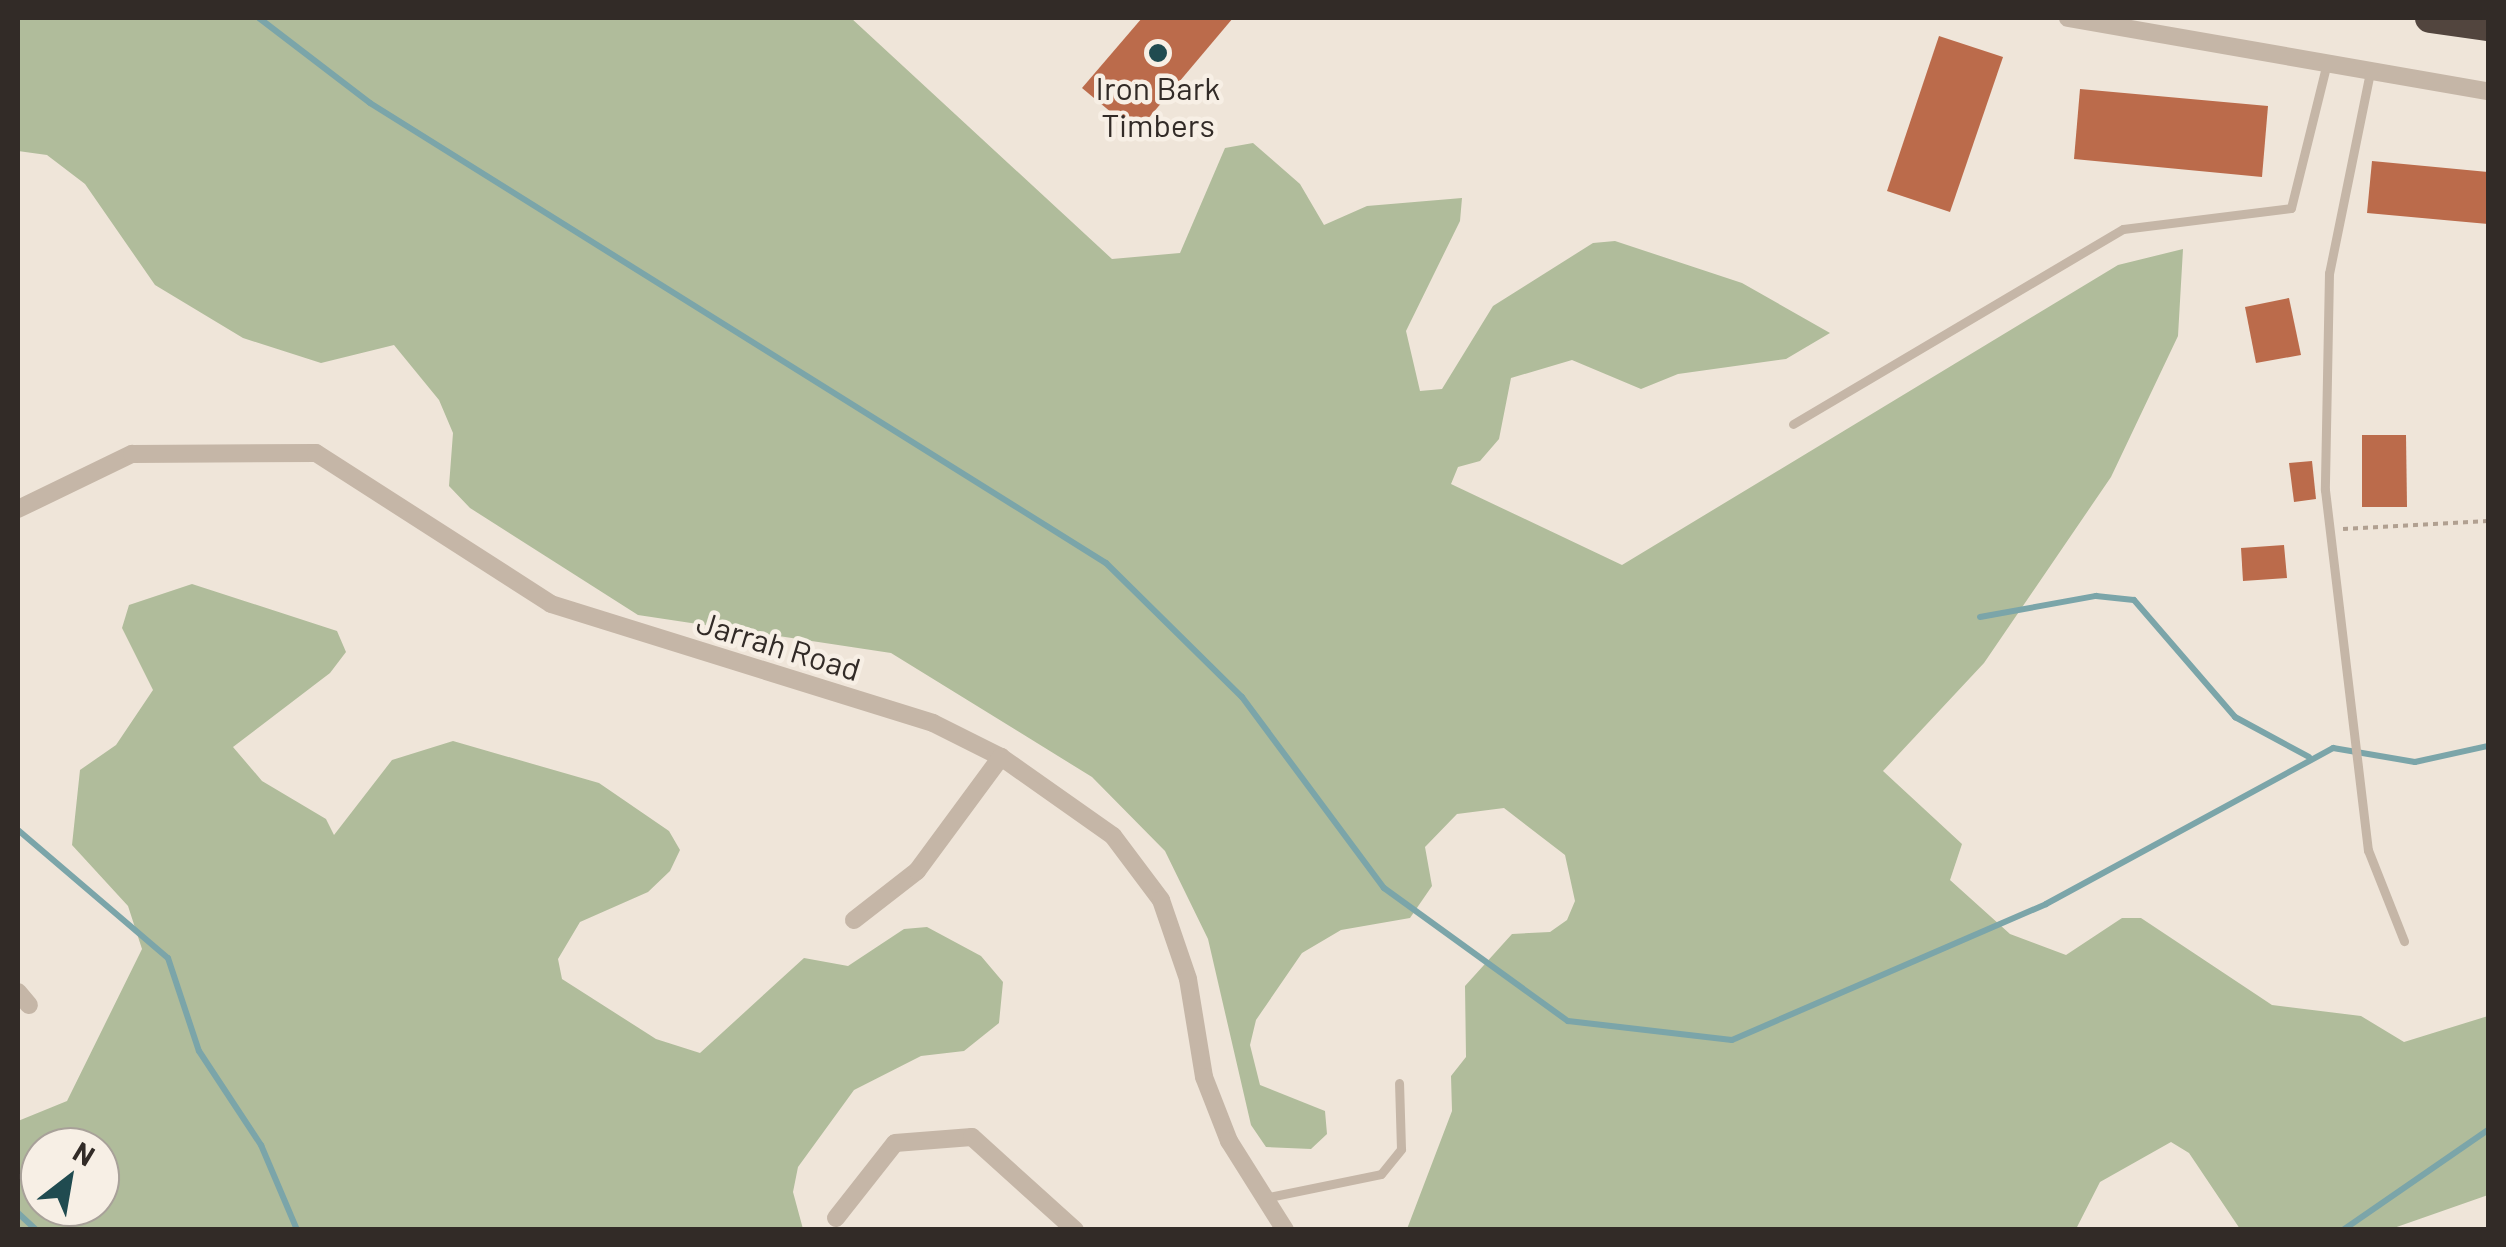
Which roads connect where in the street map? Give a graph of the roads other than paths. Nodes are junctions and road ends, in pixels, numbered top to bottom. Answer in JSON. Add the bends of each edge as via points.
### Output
{"nodes":[{"id":1,"x":2068,"y":18,"type":"edge"},
{"id":2,"x":2430,"y":18,"type":"edge"},
{"id":3,"x":2488,"y":26,"type":"edge"},
{"id":4,"x":2326,"y":67,"type":"junction"},
{"id":5,"x":2369,"y":76,"type":"junction"},
{"id":6,"x":2488,"y":91,"type":"edge"},
{"id":7,"x":1793,"y":424,"type":"dead end"},
{"id":8,"x":18,"y":510,"type":"edge"},
{"id":9,"x":1001,"y":756,"type":"junction"},
{"id":10,"x":854,"y":920,"type":"dead end"},
{"id":11,"x":2404,"y":941,"type":"dead end"},
{"id":12,"x":1399,"y":1083,"type":"dead end"},
{"id":13,"x":1270,"y":1197,"type":"junction"},
{"id":14,"x":836,"y":1218,"type":"dead end"},
{"id":15,"x":1075,"y":1230,"type":"edge"},
{"id":16,"x":1285,"y":1230,"type":"edge"}],
"edges":[{"from":1,"to":4,"type":"street"},
{"from":2,"to":3,"type":"highway"},
{"from":4,"to":5,"type":"street"},
{"from":4,"to":7,"type":"lane","via":[[2291,208],[2123,230]]},
{"from":5,"to":6,"type":"street"},
{"from":5,"to":11,"type":"lane","via":[[2328,273],[2330,530],[2368,850]]},
{"from":8,"to":9,"type":"street","name":"Jarrah Road","via":[[132,454],[316,453],[551,604],[933,723]]},
{"from":9,"to":10,"type":"street","via":[[916,871]]},
{"from":9,"to":13,"type":"street","name":"Jarrah Road","via":[[1113,836],[1161,900],[1188,980],[1204,1077],[1229,1141]]},
{"from":12,"to":13,"type":"lane","via":[[1401,1149],[1381,1174]]},
{"from":13,"to":16,"type":"street","name":"Jarrah Road"},
{"from":14,"to":15,"type":"street","via":[[896,1143],[972,1137]]}]}
